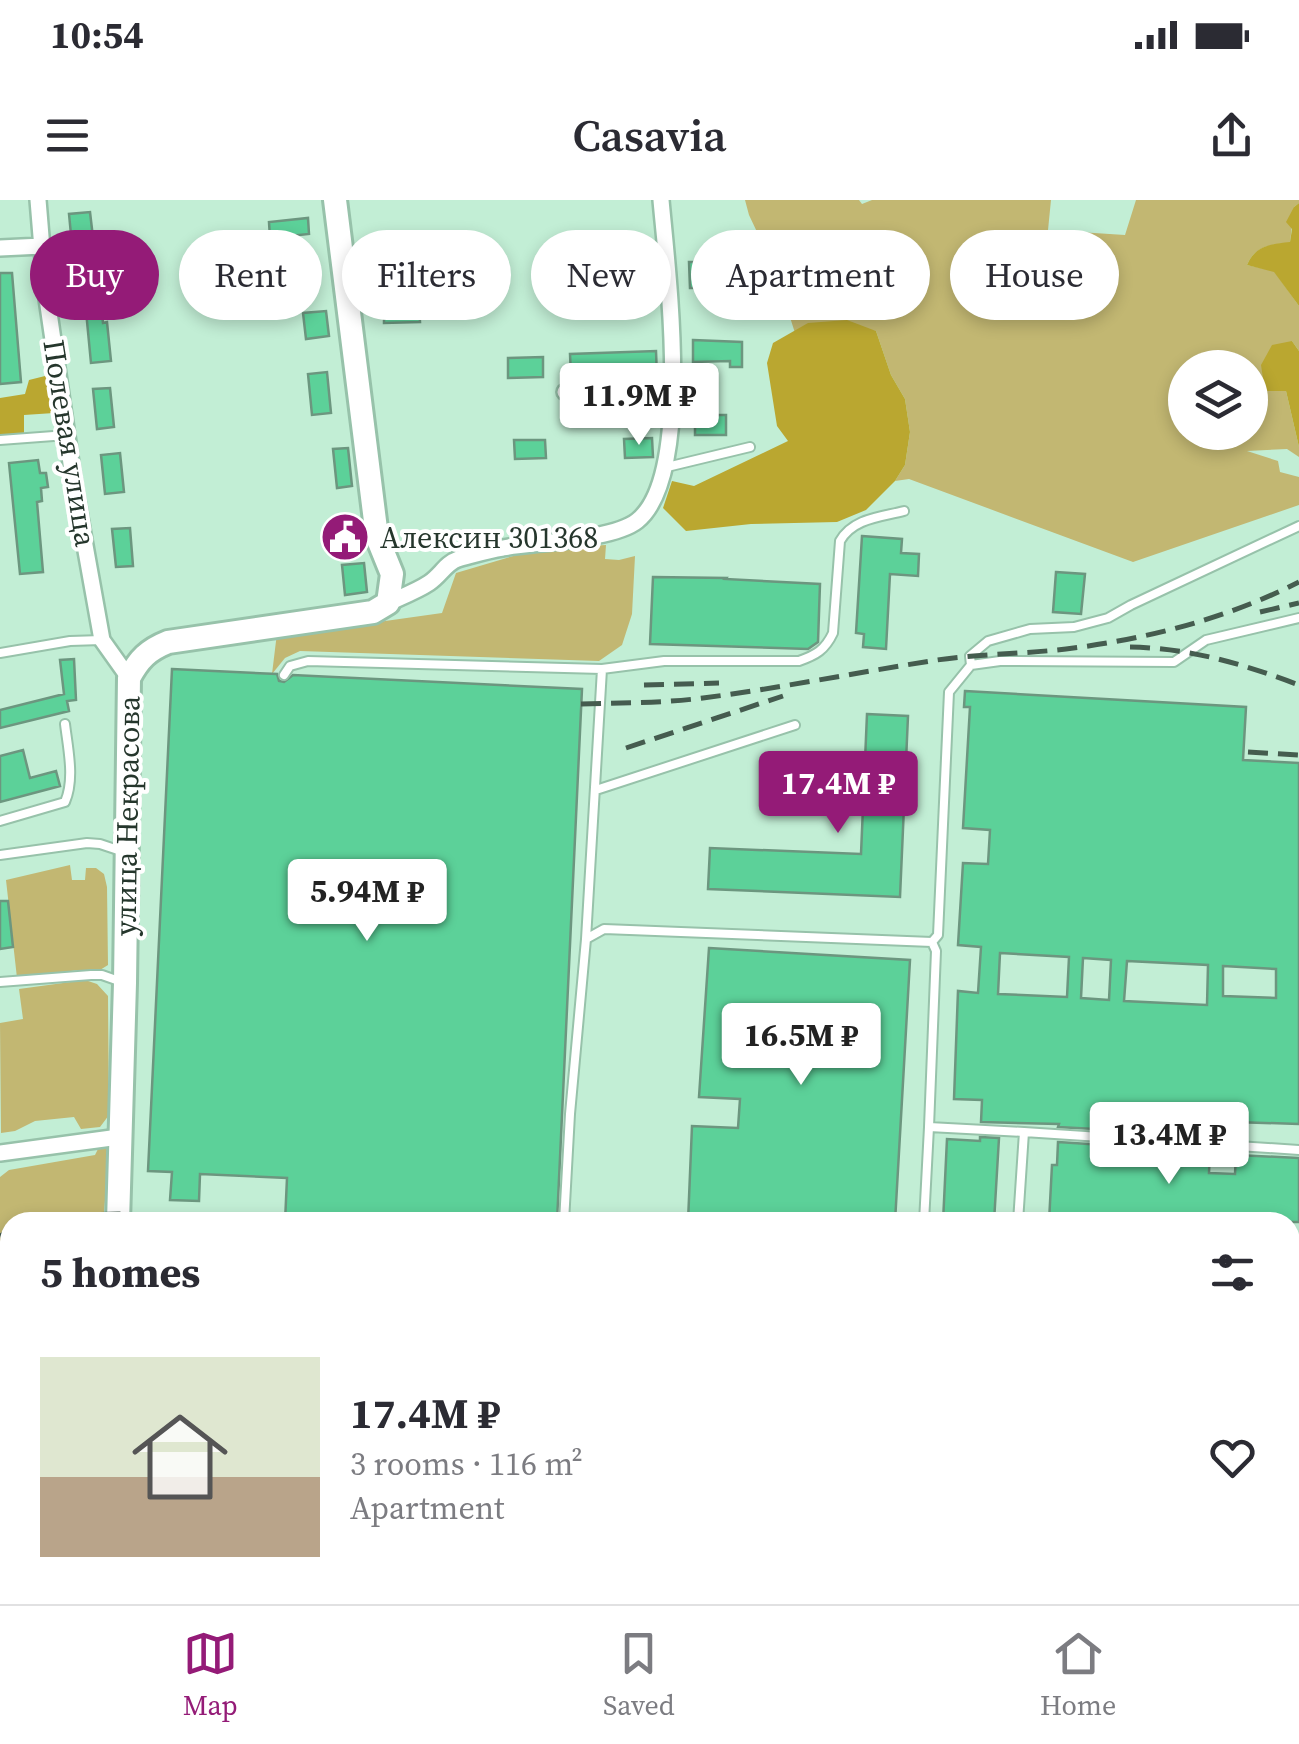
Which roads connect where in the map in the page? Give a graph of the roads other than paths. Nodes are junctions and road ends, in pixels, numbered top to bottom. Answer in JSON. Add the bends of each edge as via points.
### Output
{"nodes":[{"id":1,"x":38,"y":200,"type":"edge"},
{"id":2,"x":335,"y":200,"type":"edge"},
{"id":3,"x":661,"y":200,"type":"edge"},
{"id":4,"x":41,"y":230,"type":"edge"},
{"id":5,"x":30,"y":247,"type":"edge"},
{"id":6,"x":0,"y":248,"type":"edge"},
{"id":7,"x":52,"y":320,"type":"edge"},
{"id":8,"x":672,"y":388,"type":"junction"},
{"id":9,"x":566,"y":392,"type":"dead end"},
{"id":10,"x":67,"y":434,"type":"junction"},
{"id":11,"x":0,"y":440,"type":"edge"},
{"id":12,"x":750,"y":448,"type":"dead end"},
{"id":13,"x":666,"y":467,"type":"junction"},
{"id":14,"x":904,"y":510,"type":"dead end"},
{"id":15,"x":1299,"y":526,"type":"edge"},
{"id":16,"x":388,"y":604,"type":"junction"},
{"id":17,"x":1299,"y":618,"type":"edge"},
{"id":18,"x":102,"y":640,"type":"junction"},
{"id":19,"x":0,"y":653,"type":"edge"},
{"id":20,"x":971,"y":665,"type":"junction"},
{"id":21,"x":602,"y":670,"type":"junction"},
{"id":22,"x":284,"y":674,"type":"dead end"},
{"id":23,"x":129,"y":678,"type":"junction"},
{"id":24,"x":64,"y":724,"type":"dead end"},
{"id":25,"x":795,"y":725,"type":"dead end"},
{"id":26,"x":596,"y":790,"type":"junction"},
{"id":27,"x":0,"y":821,"type":"edge"},
{"id":28,"x":126,"y":853,"type":"junction"},
{"id":29,"x":0,"y":855,"type":"edge"},
{"id":30,"x":586,"y":939,"type":"junction"},
{"id":31,"x":932,"y":942,"type":"junction"},
{"id":32,"x":0,"y":982,"type":"edge"},
{"id":33,"x":125,"y":983,"type":"junction"},
{"id":34,"x":929,"y":1126,"type":"junction"},
{"id":35,"x":1024,"y":1132,"type":"junction"},
{"id":36,"x":119,"y":1137,"type":"junction"},
{"id":37,"x":1299,"y":1150,"type":"edge"},
{"id":38,"x":0,"y":1154,"type":"edge"},
{"id":39,"x":118,"y":1212,"type":"edge"},
{"id":40,"x":565,"y":1212,"type":"edge"},
{"id":41,"x":925,"y":1212,"type":"edge"},
{"id":42,"x":1019,"y":1212,"type":"edge"}],
"edges":[{"from":1,"to":4,"type":"street","name":"Полевая улица"},
{"from":2,"to":16,"type":"main road","via":[[377,537],[392,574]]},
{"from":3,"to":8,"type":"street"},
{"from":5,"to":6,"type":"street"},
{"from":7,"to":10,"type":"street","name":"Полевая улица"},
{"from":8,"to":9,"type":"street"},
{"from":8,"to":13,"type":"street"},
{"from":10,"to":11,"type":"lane"},
{"from":10,"to":18,"type":"street","name":"Полевая улица"},
{"from":12,"to":13,"type":"lane"},
{"from":13,"to":16,"type":"street","via":[[637,522],[452,561],[431,582]]},
{"from":14,"to":21,"type":"lane","via":[[844,533],[833,633],[817,655]]},
{"from":15,"to":20,"type":"lane","via":[[1108,618],[988,640],[970,656]]},
{"from":16,"to":23,"type":"main road","name":"улица Некрасова","via":[[373,612],[168,642],[139,660]]},
{"from":17,"to":20,"type":"lane","via":[[1206,640],[1174,662]]},
{"from":18,"to":19,"type":"lane"},
{"from":18,"to":23,"type":"street","name":"Полевая улица"},
{"from":20,"to":31,"type":"lane","via":[[949,692],[938,936]]},
{"from":21,"to":22,"type":"lane","via":[[308,661]]},
{"from":21,"to":26,"type":"lane"},
{"from":23,"to":28,"type":"main road","name":"улица Некрасова"},
{"from":24,"to":27,"type":"lane","via":[[70,790],[65,802]]},
{"from":25,"to":26,"type":"lane"},
{"from":26,"to":30,"type":"lane"},
{"from":28,"to":29,"type":"lane","via":[[87,843]]},
{"from":28,"to":33,"type":"main road","name":"улица Некрасова"},
{"from":30,"to":31,"type":"lane","via":[[604,929]]},
{"from":30,"to":40,"type":"lane"},
{"from":31,"to":34,"type":"lane"},
{"from":32,"to":33,"type":"lane","via":[[91,974]]},
{"from":33,"to":36,"type":"main road","name":"улица Некрасова"},
{"from":34,"to":35,"type":"lane"},
{"from":34,"to":41,"type":"lane"},
{"from":35,"to":37,"type":"lane"},
{"from":35,"to":42,"type":"lane"},
{"from":36,"to":38,"type":"street"},
{"from":36,"to":39,"type":"main road","name":"улица Некрасова"}]}
